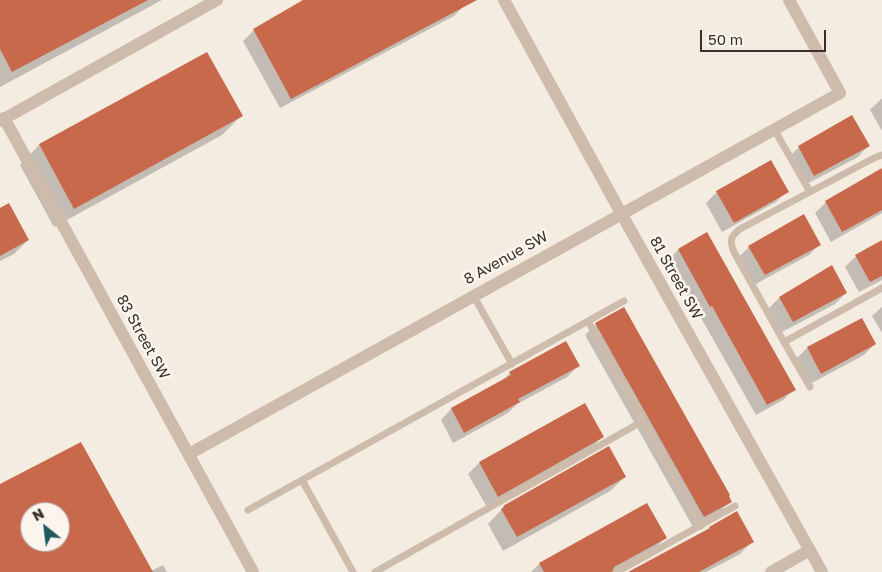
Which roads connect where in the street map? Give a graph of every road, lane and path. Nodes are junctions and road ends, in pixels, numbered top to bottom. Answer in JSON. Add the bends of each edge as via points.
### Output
{"nodes":[{"id":1,"x":218,"y":0,"type":"edge"},
{"id":2,"x":504,"y":0,"type":"edge"},
{"id":3,"x":789,"y":0,"type":"edge"},
{"id":4,"x":1,"y":117,"type":"edge"},
{"id":5,"x":774,"y":129,"type":"junction"},
{"id":6,"x":882,"y":155,"type":"edge"},
{"id":7,"x":810,"y":192,"type":"junction"},
{"id":8,"x":621,"y":213,"type":"junction"},
{"id":9,"x":882,"y":288,"type":"edge"},
{"id":10,"x":473,"y":295,"type":"junction"},
{"id":11,"x":624,"y":302,"type":"dead end"},
{"id":12,"x":588,"y":321,"type":"junction"},
{"id":13,"x":784,"y":342,"type":"junction"},
{"id":14,"x":512,"y":364,"type":"junction"},
{"id":15,"x":810,"y":386,"type":"dead end"},
{"id":16,"x":643,"y":421,"type":"junction"},
{"id":17,"x":189,"y":454,"type":"junction"},
{"id":18,"x":302,"y":480,"type":"junction"},
{"id":19,"x":735,"y":506,"type":"dead end"},
{"id":20,"x":248,"y":510,"type":"dead end"},
{"id":21,"x":701,"y":526,"type":"junction"},
{"id":22,"x":810,"y":550,"type":"junction"},
{"id":23,"x":253,"y":572,"type":"edge"},
{"id":24,"x":353,"y":572,"type":"edge"},
{"id":25,"x":375,"y":572,"type":"edge"},
{"id":26,"x":617,"y":572,"type":"edge"},
{"id":27,"x":771,"y":572,"type":"edge"},
{"id":28,"x":822,"y":572,"type":"edge"}],
"edges":[{"from":1,"to":4,"type":"street"},
{"from":2,"to":8,"type":"street","name":"81 Street SW"},
{"from":3,"to":5,"type":"street","name":"8 Avenue SW","via":[[840,93]]},
{"from":4,"to":17,"type":"street","name":"83 Street SW"},
{"from":5,"to":7,"type":"lane"},
{"from":5,"to":8,"type":"street","name":"8 Avenue SW"},
{"from":6,"to":7,"type":"lane"},
{"from":7,"to":13,"type":"lane","via":[[740,229],[731,240],[734,252]]},
{"from":8,"to":10,"type":"street","name":"8 Avenue SW"},
{"from":8,"to":22,"type":"street","name":"81 Street SW"},
{"from":9,"to":13,"type":"lane"},
{"from":10,"to":14,"type":"lane"},
{"from":10,"to":17,"type":"street","name":"8 Avenue SW"},
{"from":11,"to":12,"type":"lane"},
{"from":12,"to":14,"type":"lane"},
{"from":12,"to":16,"type":"lane"},
{"from":13,"to":15,"type":"lane"},
{"from":14,"to":18,"type":"lane"},
{"from":16,"to":21,"type":"lane"},
{"from":16,"to":25,"type":"lane"},
{"from":17,"to":23,"type":"street","name":"83 Street SW"},
{"from":18,"to":20,"type":"lane"},
{"from":18,"to":24,"type":"lane"},
{"from":19,"to":21,"type":"lane"},
{"from":21,"to":26,"type":"lane"},
{"from":22,"to":27,"type":"street"},
{"from":22,"to":28,"type":"street","name":"81 Street SW"}]}
